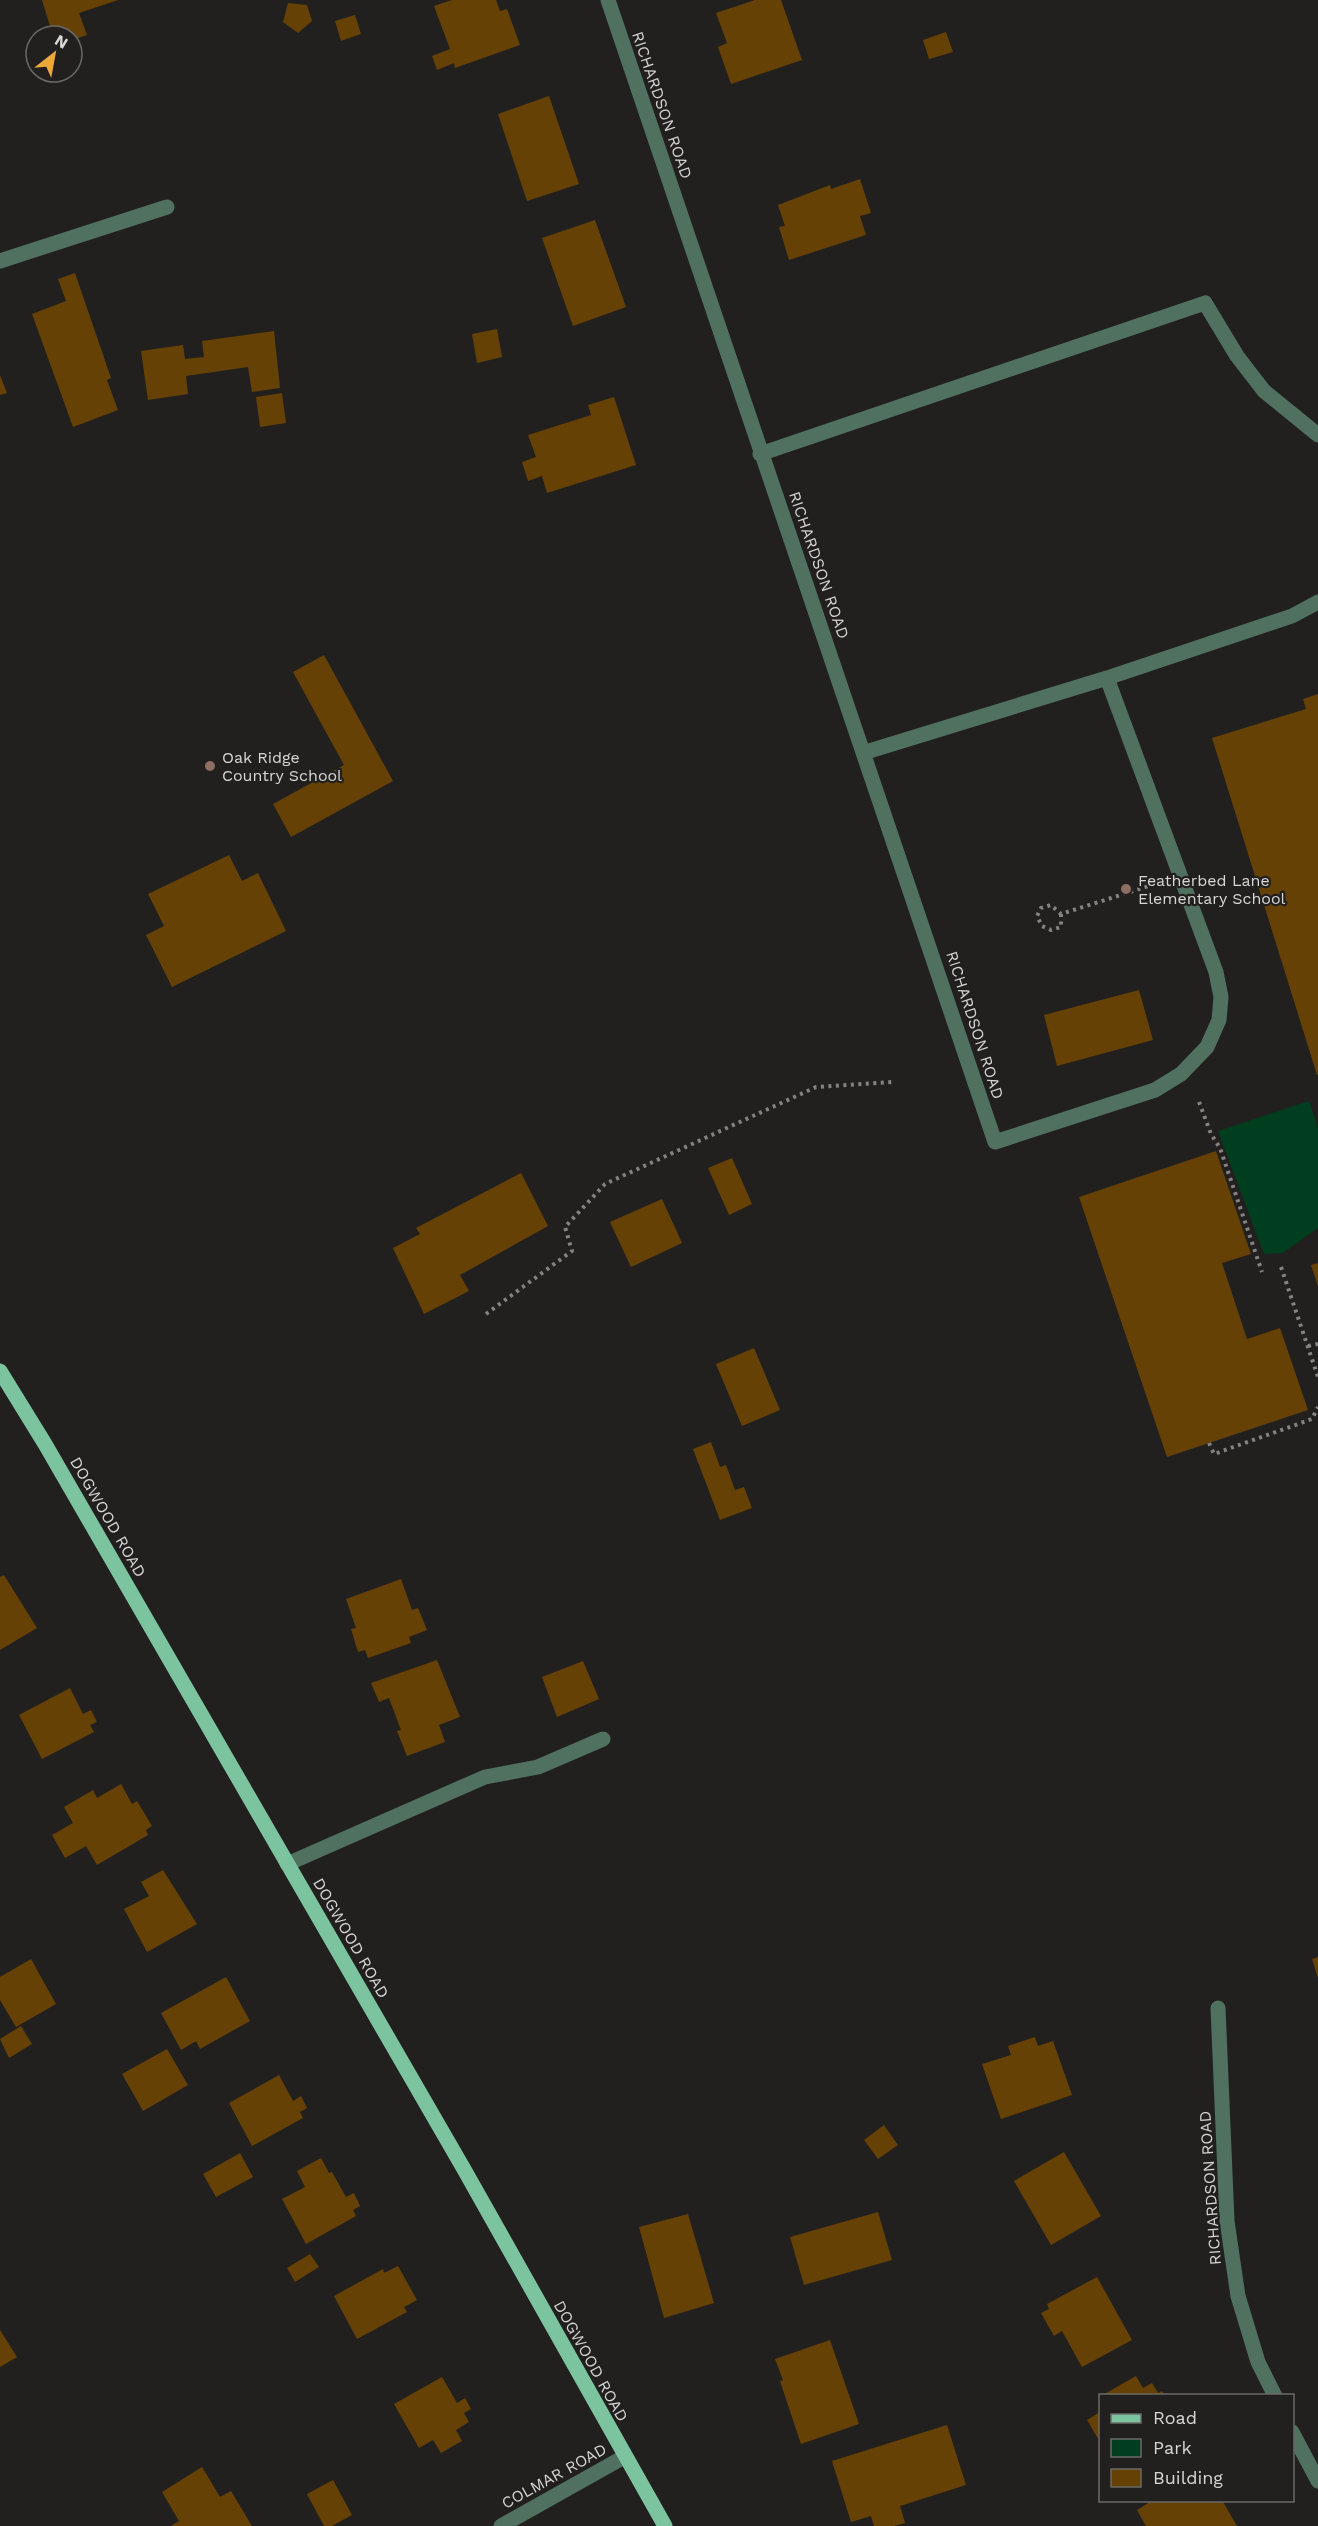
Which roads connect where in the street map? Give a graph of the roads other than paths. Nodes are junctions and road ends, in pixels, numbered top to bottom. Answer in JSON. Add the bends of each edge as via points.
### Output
{"nodes":[{"id":1,"x":608,"y":0,"type":"edge"},
{"id":2,"x":167,"y":207,"type":"dead end"},
{"id":3,"x":0,"y":261,"type":"edge"},
{"id":4,"x":1318,"y":435,"type":"edge"},
{"id":5,"x":760,"y":454,"type":"junction"},
{"id":6,"x":1318,"y":602,"type":"edge"},
{"id":7,"x":1107,"y":678,"type":"junction"},
{"id":8,"x":866,"y":752,"type":"junction"},
{"id":9,"x":0,"y":1371,"type":"edge"},
{"id":10,"x":603,"y":1739,"type":"dead end"},
{"id":11,"x":287,"y":1864,"type":"junction"},
{"id":12,"x":1218,"y":2008,"type":"dead end"},
{"id":13,"x":1274,"y":2394,"type":"edge"},
{"id":14,"x":1294,"y":2433,"type":"edge"},
{"id":15,"x":624,"y":2457,"type":"junction"},
{"id":16,"x":1313,"y":2461,"type":"edge"},
{"id":17,"x":1318,"y":2481,"type":"edge"},
{"id":18,"x":501,"y":2526,"type":"edge"},
{"id":19,"x":664,"y":2526,"type":"edge"}],
"edges":[{"from":1,"to":5,"type":"street","name":"RICHARDSON ROAD"},
{"from":2,"to":3,"type":"street"},
{"from":4,"to":5,"type":"street","via":[[1264,391],[1205,303]]},
{"from":5,"to":8,"type":"street","name":"RICHARDSON ROAD"},
{"from":6,"to":7,"type":"street","via":[[1292,616]]},
{"from":7,"to":8,"type":"street"},
{"from":7,"to":8,"type":"street","name":"RICHARDSON ROAD","via":[[1216,972],[1221,997],[1219,1020],[1207,1047],[1181,1074],[1155,1090],[995,1142]]},
{"from":9,"to":11,"type":"main road","name":"DOGWOOD ROAD"},
{"from":10,"to":11,"type":"street","via":[[538,1767],[485,1777]]},
{"from":11,"to":15,"type":"main road","name":"DOGWOOD ROAD","via":[[465,2171]]},
{"from":12,"to":13,"type":"street","name":"RICHARDSON ROAD","via":[[1227,2221],[1237,2285],[1258,2362]]},
{"from":14,"to":16,"type":"street"},
{"from":15,"to":18,"type":"street","name":"COLMAR ROAD"},
{"from":15,"to":19,"type":"main road","name":"DOGWOOD ROAD"},
{"from":16,"to":17,"type":"street"}]}
